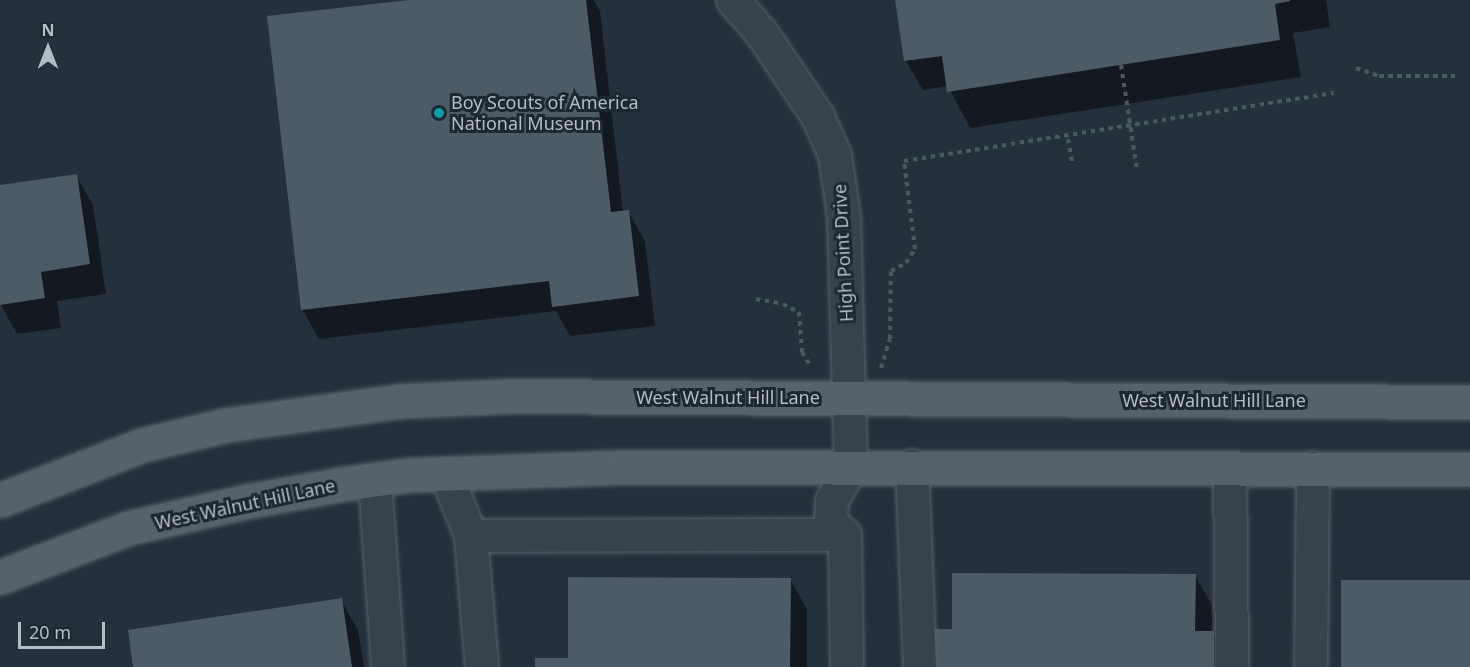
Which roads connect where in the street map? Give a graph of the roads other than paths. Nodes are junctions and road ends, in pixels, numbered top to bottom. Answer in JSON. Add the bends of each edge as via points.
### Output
{"nodes":[{"id":1,"x":733,"y":0,"type":"edge"},
{"id":2,"x":849,"y":383,"type":"junction"},
{"id":3,"x":1470,"y":402,"type":"edge"},
{"id":4,"x":912,"y":466,"type":"junction"},
{"id":5,"x":851,"y":467,"type":"junction"},
{"id":6,"x":1230,"y":468,"type":"junction"},
{"id":7,"x":1313,"y":468,"type":"junction"},
{"id":8,"x":1470,"y":469,"type":"edge"},
{"id":9,"x":446,"y":474,"type":"junction"},
{"id":10,"x":375,"y":480,"type":"junction"},
{"id":11,"x":0,"y":500,"type":"edge"},
{"id":12,"x":471,"y":536,"type":"junction"},
{"id":13,"x":845,"y":536,"type":"junction"},
{"id":14,"x":0,"y":577,"type":"edge"},
{"id":15,"x":388,"y":667,"type":"edge"},
{"id":16,"x":482,"y":667,"type":"edge"},
{"id":17,"x":847,"y":667,"type":"edge"},
{"id":18,"x":920,"y":667,"type":"edge"},
{"id":19,"x":1232,"y":667,"type":"edge"},
{"id":20,"x":1311,"y":667,"type":"edge"}],
"edges":[{"from":1,"to":2,"type":"street","name":"High Point Drive","via":[[763,35],[819,117],[835,155],[844,217]]},
{"from":2,"to":3,"type":"main road","name":"West Walnut Hill Lane"},
{"from":2,"to":5,"type":"street","name":"High Point Drive"},
{"from":2,"to":11,"type":"main road","name":"West Walnut Hill Lane","via":[[398,401],[226,425],[142,445]]},
{"from":4,"to":5,"type":"main road","name":"West Walnut Hill Lane"},
{"from":4,"to":6,"type":"main road","name":"West Walnut Hill Lane"},
{"from":4,"to":18,"type":"street"},
{"from":5,"to":9,"type":"main road","name":"West Walnut Hill Lane","via":[[624,467]]},
{"from":5,"to":13,"type":"street","via":[[832,501],[831,522]]},
{"from":6,"to":7,"type":"main road","name":"West Walnut Hill Lane"},
{"from":6,"to":19,"type":"street"},
{"from":7,"to":8,"type":"main road","name":"West Walnut Hill Lane"},
{"from":7,"to":20,"type":"street"},
{"from":9,"to":10,"type":"main road","name":"West Walnut Hill Lane"},
{"from":9,"to":12,"type":"street"},
{"from":10,"to":14,"type":"main road","name":"West Walnut Hill Lane","via":[[243,502],[128,528]]},
{"from":10,"to":15,"type":"street"},
{"from":12,"to":13,"type":"street"},
{"from":12,"to":16,"type":"street"},
{"from":13,"to":17,"type":"street"}]}
